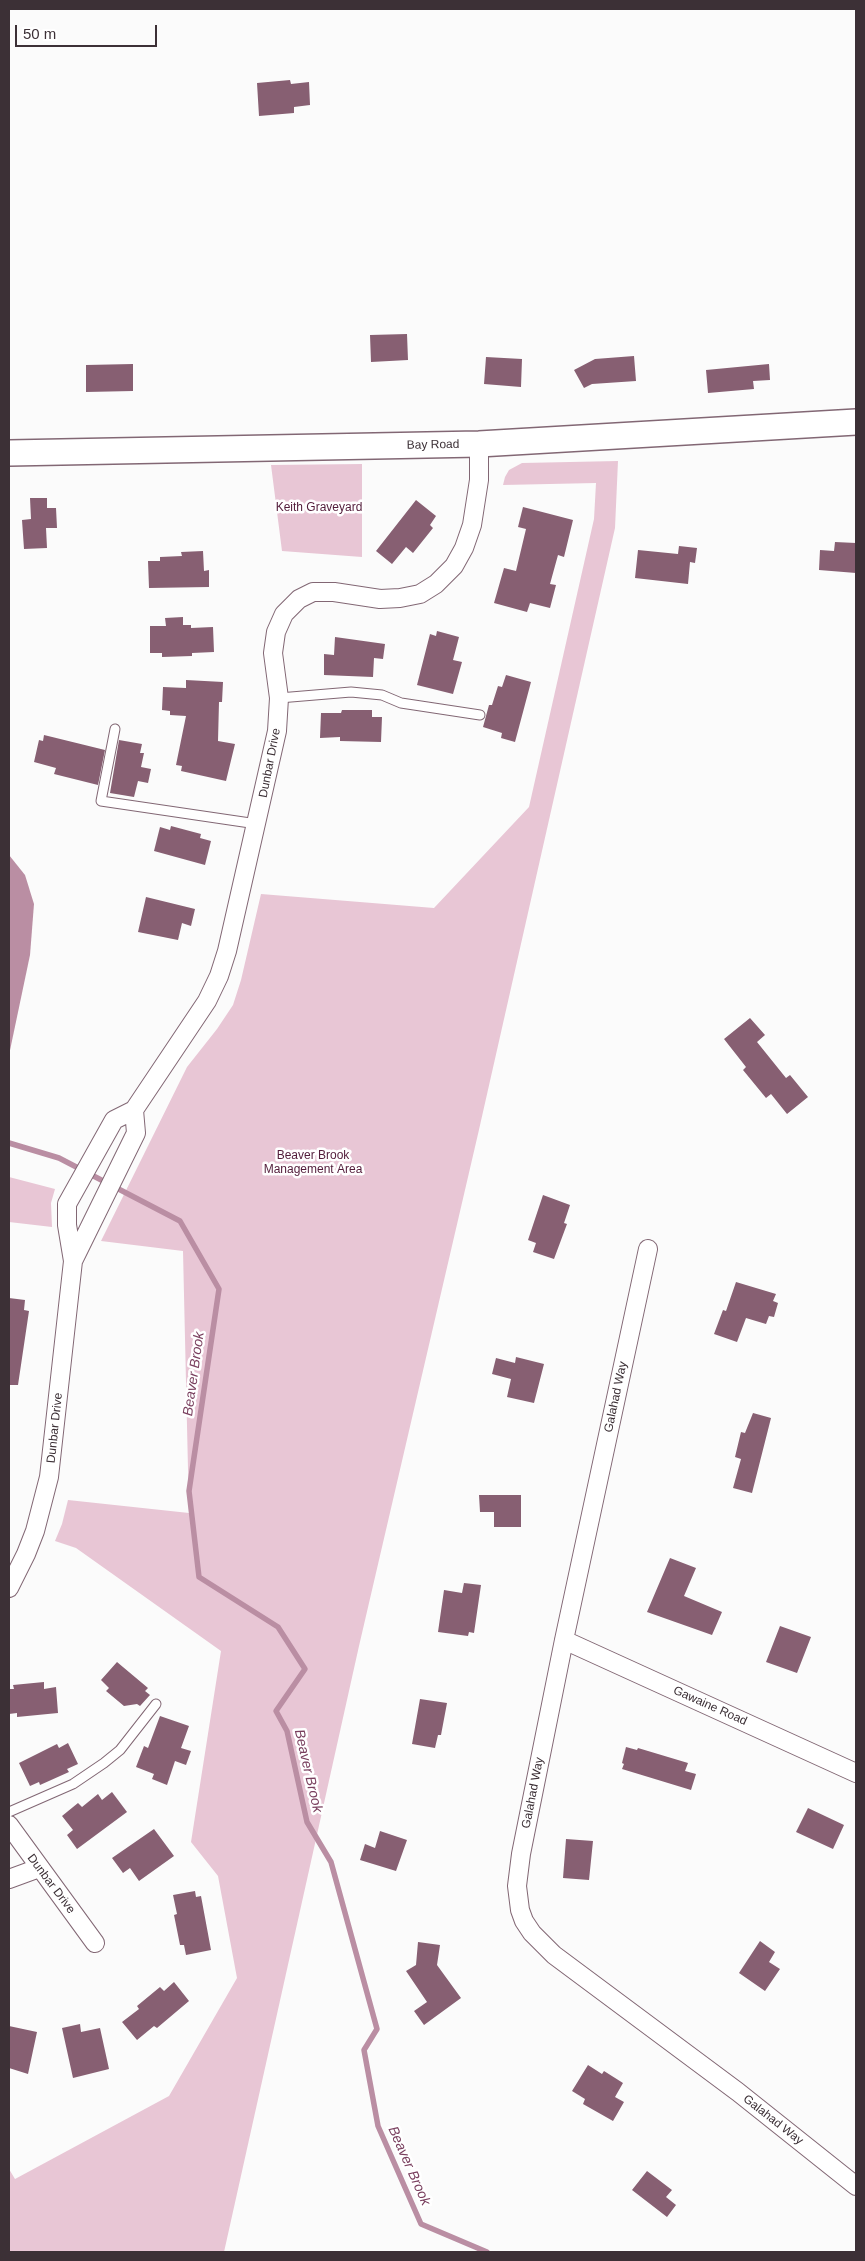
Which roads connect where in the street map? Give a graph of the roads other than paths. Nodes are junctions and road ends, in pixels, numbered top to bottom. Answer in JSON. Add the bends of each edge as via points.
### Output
{"nodes":[{"id":1,"x":856,"y":422,"type":"edge"},
{"id":2,"x":479,"y":444,"type":"junction"},
{"id":3,"x":9,"y":453,"type":"edge"},
{"id":4,"x":279,"y":698,"type":"junction"},
{"id":5,"x":480,"y":715,"type":"dead end"},
{"id":6,"x":115,"y":729,"type":"dead end"},
{"id":7,"x":257,"y":824,"type":"junction"},
{"id":8,"x":134,"y":1110,"type":"junction"},
{"id":9,"x":648,"y":1249,"type":"dead end"},
{"id":10,"x":73,"y":1260,"type":"junction"},
{"id":11,"x":9,"y":1588,"type":"edge"},
{"id":12,"x":564,"y":1640,"type":"junction"},
{"id":13,"x":156,"y":1704,"type":"dead end"},
{"id":14,"x":856,"y":1772,"type":"edge"},
{"id":15,"x":9,"y":1812,"type":"edge"},
{"id":16,"x":9,"y":1824,"type":"edge"},
{"id":17,"x":39,"y":1868,"type":"junction"},
{"id":18,"x":9,"y":1879,"type":"edge"},
{"id":19,"x":95,"y":1943,"type":"dead end"},
{"id":20,"x":856,"y":2186,"type":"edge"}],
"edges":[{"from":1,"to":2,"type":"main road","name":"Bay Road"},
{"from":2,"to":3,"type":"main road","name":"Bay Road"},
{"from":2,"to":4,"type":"street","name":"Dunbar Drive","via":[[479,480],[472,525],[454,566],[420,594],[380,599],[313,592],[299,599],[284,614],[276,632],[273,653]]},
{"from":4,"to":5,"type":"lane","via":[[351,692],[382,695],[401,704]]},
{"from":4,"to":7,"type":"street","name":"Dunbar Drive","via":[[277,731]]},
{"from":6,"to":7,"type":"lane","via":[[101,801]]},
{"from":7,"to":8,"type":"street","name":"Dunbar Drive","via":[[219,976],[202,1009]]},
{"from":8,"to":10,"type":"street","name":"Dunbar Drive","via":[[136,1133]]},
{"from":8,"to":10,"type":"street","name":"Dunbar Drive","via":[[114,1120],[67,1204]]},
{"from":9,"to":12,"type":"street","name":"Galahad Way"},
{"from":10,"to":11,"type":"street","name":"Dunbar Drive","via":[[49,1477],[35,1531]]},
{"from":12,"to":14,"type":"street","name":"Gawaine Road"},
{"from":12,"to":20,"type":"street","name":"Galahad Way","via":[[518,1875],[518,1898],[524,1921],[554,1955],[738,2092]]},
{"from":13,"to":15,"type":"lane","via":[[120,1750],[104,1763],[72,1784]]},
{"from":16,"to":17,"type":"street","name":"Dunbar Drive"},
{"from":17,"to":18,"type":"street"},
{"from":17,"to":19,"type":"street","name":"Dunbar Drive"}]}
